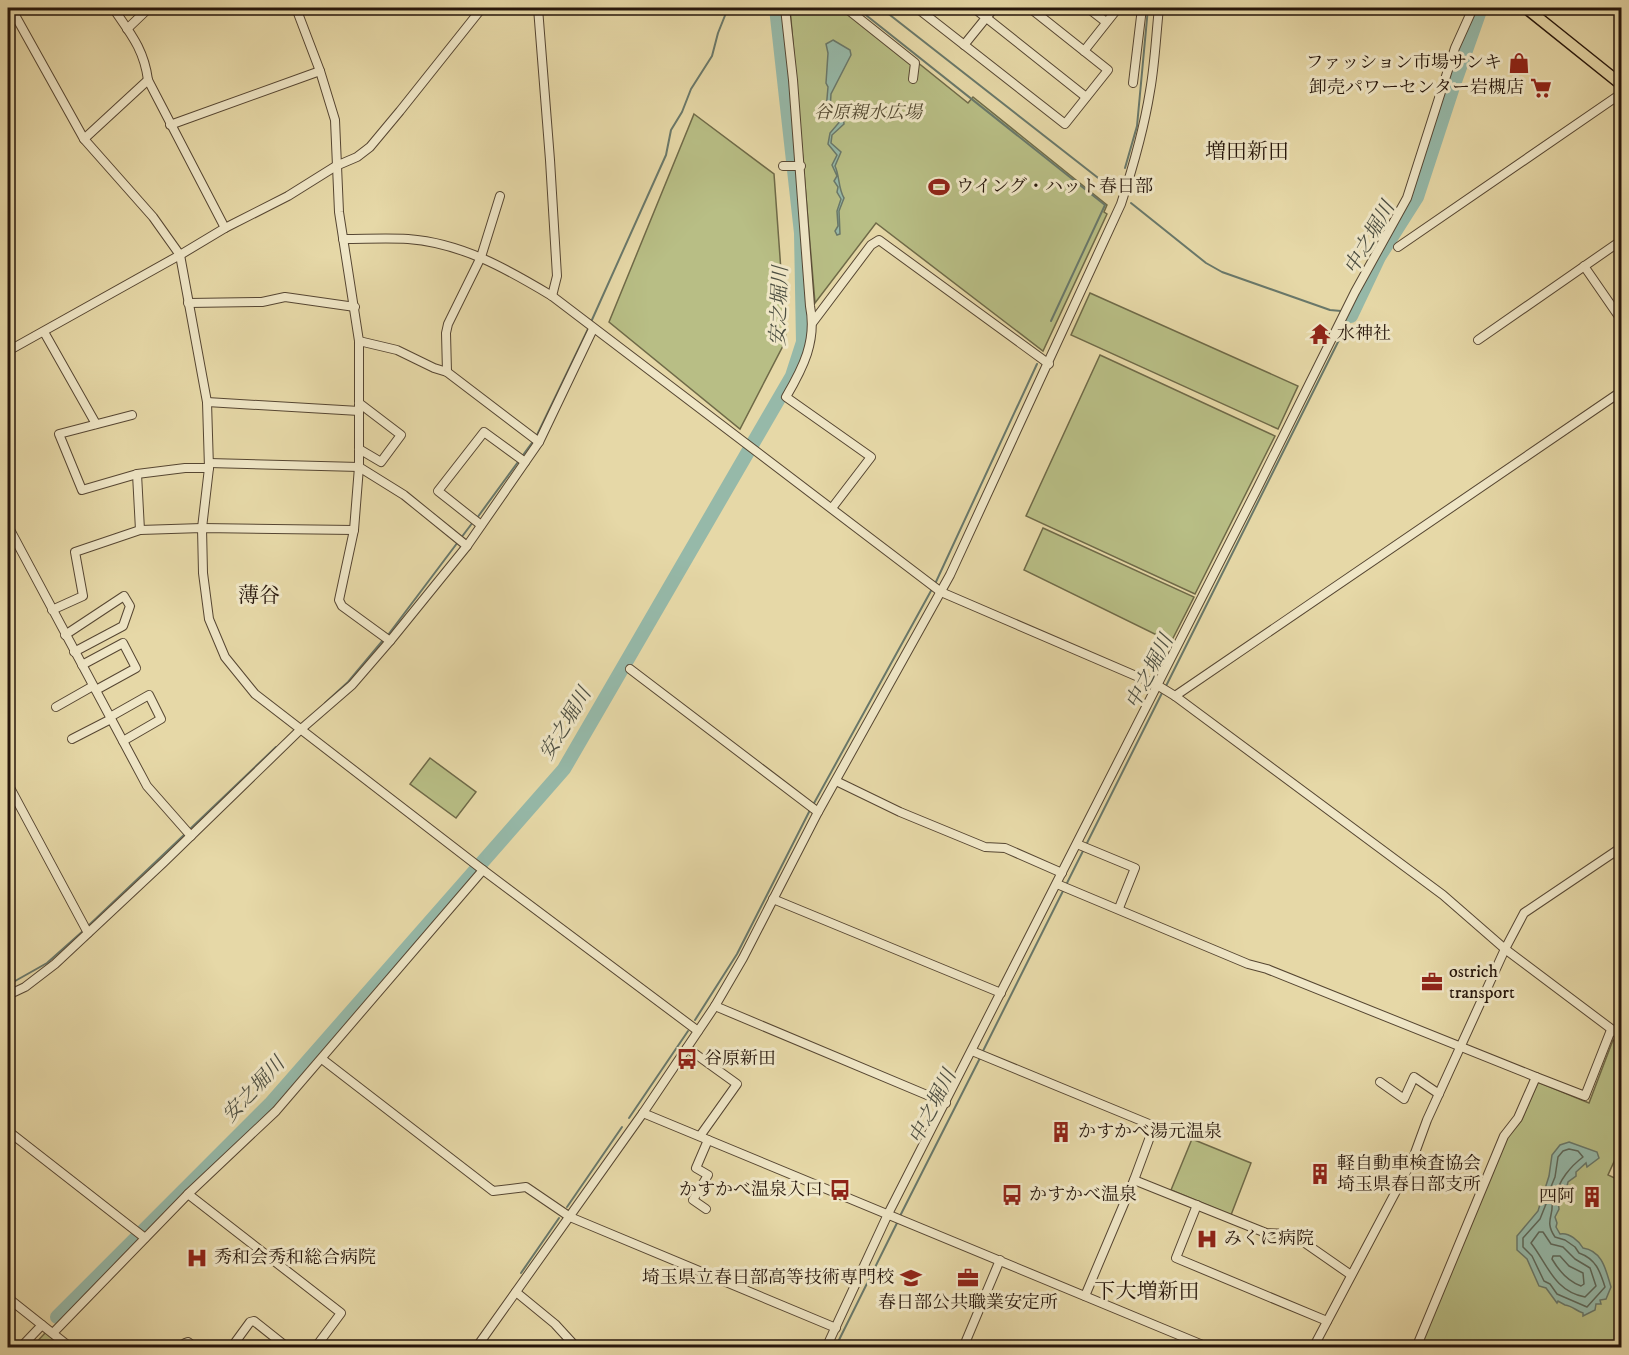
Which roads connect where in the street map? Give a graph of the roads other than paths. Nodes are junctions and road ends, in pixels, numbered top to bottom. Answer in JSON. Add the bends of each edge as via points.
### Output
{"nodes":[{"id":1,"x":11,"y":8,"type":"edge"},
{"id":2,"x":112,"y":8,"type":"edge"},
{"id":3,"x":149,"y":8,"type":"edge"},
{"id":4,"x":296,"y":8,"type":"edge"},
{"id":5,"x":482,"y":8,"type":"edge"},
{"id":6,"x":538,"y":8,"type":"edge"},
{"id":7,"x":785,"y":8,"type":"edge"},
{"id":8,"x":846,"y":8,"type":"edge"},
{"id":9,"x":917,"y":8,"type":"edge"},
{"id":10,"x":974,"y":8,"type":"edge"},
{"id":11,"x":994,"y":8,"type":"edge"},
{"id":12,"x":1030,"y":8,"type":"edge"},
{"id":13,"x":1088,"y":8,"type":"edge"},
{"id":14,"x":1118,"y":8,"type":"edge"},
{"id":15,"x":1142,"y":8,"type":"edge"},
{"id":16,"x":1159,"y":8,"type":"edge"},
{"id":17,"x":1473,"y":8,"type":"edge"},
{"id":18,"x":1526,"y":8,"type":"edge"},
{"id":19,"x":987,"y":17,"type":"junction"},
{"id":20,"x":1106,"y":22,"type":"junction"},
{"id":21,"x":127,"y":29,"type":"junction"},
{"id":22,"x":964,"y":45,"type":"junction"},
{"id":23,"x":1084,"y":51,"type":"junction"},
{"id":24,"x":320,"y":71,"type":"junction"},
{"id":25,"x":148,"y":80,"type":"junction"},
{"id":26,"x":913,"y":80,"type":"dead end"},
{"id":27,"x":1133,"y":83,"type":"dead end"},
{"id":28,"x":1622,"y":86,"type":"edge"},
{"id":29,"x":1622,"y":93,"type":"edge"},
{"id":30,"x":1086,"y":97,"type":"junction"},
{"id":31,"x":170,"y":125,"type":"junction"},
{"id":32,"x":84,"y":140,"type":"junction"},
{"id":33,"x":336,"y":166,"type":"junction"},
{"id":34,"x":783,"y":166,"type":"dead end"},
{"id":35,"x":801,"y":166,"type":"junction"},
{"id":36,"x":500,"y":196,"type":"dead end"},
{"id":37,"x":225,"y":228,"type":"junction"},
{"id":38,"x":344,"y":239,"type":"junction"},
{"id":39,"x":1622,"y":240,"type":"edge"},
{"id":40,"x":1398,"y":247,"type":"dead end"},
{"id":41,"x":180,"y":255,"type":"junction"},
{"id":42,"x":482,"y":257,"type":"junction"},
{"id":43,"x":1584,"y":266,"type":"junction"},
{"id":44,"x":552,"y":296,"type":"junction"},
{"id":45,"x":188,"y":303,"type":"junction"},
{"id":46,"x":355,"y":307,"type":"junction"},
{"id":47,"x":1622,"y":321,"type":"edge"},
{"id":48,"x":813,"y":322,"type":"junction"},
{"id":49,"x":591,"y":326,"type":"junction"},
{"id":50,"x":44,"y":332,"type":"junction"},
{"id":51,"x":1478,"y":340,"type":"dead end"},
{"id":52,"x":360,"y":341,"type":"junction"},
{"id":53,"x":8,"y":351,"type":"edge"},
{"id":54,"x":1048,"y":364,"type":"junction"},
{"id":55,"x":447,"y":372,"type":"junction"},
{"id":56,"x":1622,"y":391,"type":"edge"},
{"id":57,"x":207,"y":402,"type":"junction"},
{"id":58,"x":359,"y":407,"type":"junction"},
{"id":59,"x":132,"y":415,"type":"dead end"},
{"id":60,"x":96,"y":424,"type":"junction"},
{"id":61,"x":539,"y":441,"type":"junction"},
{"id":62,"x":359,"y":449,"type":"junction"},
{"id":63,"x":525,"y":462,"type":"junction"},
{"id":64,"x":209,"y":465,"type":"junction"},
{"id":65,"x":359,"y":466,"type":"junction"},
{"id":66,"x":137,"y":474,"type":"junction"},
{"id":67,"x":832,"y":508,"type":"junction"},
{"id":68,"x":481,"y":525,"type":"junction"},
{"id":69,"x":8,"y":526,"type":"edge"},
{"id":70,"x":202,"y":528,"type":"junction"},
{"id":71,"x":140,"y":530,"type":"junction"},
{"id":72,"x":354,"y":530,"type":"junction"},
{"id":73,"x":467,"y":546,"type":"junction"},
{"id":74,"x":939,"y":591,"type":"junction"},
{"id":75,"x":52,"y":610,"type":"junction"},
{"id":76,"x":65,"y":635,"type":"junction"},
{"id":77,"x":390,"y":641,"type":"junction"},
{"id":78,"x":74,"y":651,"type":"junction"},
{"id":79,"x":82,"y":665,"type":"junction"},
{"id":80,"x":630,"y":669,"type":"dead end"},
{"id":81,"x":1158,"y":686,"type":"junction"},
{"id":82,"x":95,"y":688,"type":"junction"},
{"id":83,"x":1172,"y":694,"type":"junction"},
{"id":84,"x":56,"y":707,"type":"dead end"},
{"id":85,"x":110,"y":718,"type":"junction"},
{"id":86,"x":300,"y":730,"type":"junction"},
{"id":87,"x":72,"y":740,"type":"dead end"},
{"id":88,"x":123,"y":741,"type":"junction"},
{"id":89,"x":836,"y":781,"type":"junction"},
{"id":90,"x":8,"y":784,"type":"edge"},
{"id":91,"x":817,"y":811,"type":"junction"},
{"id":92,"x":191,"y":836,"type":"junction"},
{"id":93,"x":1077,"y":844,"type":"junction"},
{"id":94,"x":1622,"y":847,"type":"edge"},
{"id":95,"x":483,"y":870,"type":"junction"},
{"id":96,"x":1062,"y":873,"type":"junction"},
{"id":97,"x":1057,"y":884,"type":"junction"},
{"id":98,"x":773,"y":899,"type":"junction"},
{"id":99,"x":1119,"y":908,"type":"junction"},
{"id":100,"x":88,"y":933,"type":"junction"},
{"id":101,"x":1505,"y":949,"type":"junction"},
{"id":102,"x":1002,"y":993,"type":"junction"},
{"id":103,"x":8,"y":995,"type":"edge"},
{"id":104,"x":715,"y":1005,"type":"junction"},
{"id":105,"x":1611,"y":1030,"type":"junction"},
{"id":106,"x":698,"y":1031,"type":"junction"},
{"id":107,"x":1622,"y":1037,"type":"edge"},
{"id":108,"x":1462,"y":1046,"type":"junction"},
{"id":109,"x":687,"y":1048,"type":"junction"},
{"id":110,"x":978,"y":1053,"type":"junction"},
{"id":111,"x":322,"y":1059,"type":"junction"},
{"id":112,"x":1536,"y":1077,"type":"junction"},
{"id":113,"x":1380,"y":1082,"type":"dead end"},
{"id":114,"x":1439,"y":1094,"type":"junction"},
{"id":115,"x":946,"y":1103,"type":"junction"},
{"id":116,"x":643,"y":1113,"type":"junction"},
{"id":117,"x":8,"y":1131,"type":"edge"},
{"id":118,"x":704,"y":1138,"type":"junction"},
{"id":119,"x":1134,"y":1180,"type":"junction"},
{"id":120,"x":189,"y":1194,"type":"junction"},
{"id":121,"x":1197,"y":1205,"type":"junction"},
{"id":122,"x":706,"y":1209,"type":"dead end"},
{"id":123,"x":888,"y":1214,"type":"junction"},
{"id":124,"x":570,"y":1217,"type":"junction"},
{"id":125,"x":145,"y":1239,"type":"junction"},
{"id":126,"x":1000,"y":1260,"type":"junction"},
{"id":127,"x":1351,"y":1275,"type":"junction"},
{"id":128,"x":516,"y":1292,"type":"junction"},
{"id":129,"x":1085,"y":1296,"type":"junction"},
{"id":130,"x":8,"y":1298,"type":"edge"},
{"id":131,"x":1327,"y":1321,"type":"junction"},
{"id":132,"x":42,"y":1324,"type":"junction"},
{"id":133,"x":836,"y":1328,"type":"junction"},
{"id":134,"x":53,"y":1333,"type":"junction"},
{"id":135,"x":185,"y":1343,"type":"dead end"},
{"id":136,"x":20,"y":1347,"type":"edge"},
{"id":137,"x":71,"y":1347,"type":"edge"},
{"id":138,"x":196,"y":1347,"type":"edge"},
{"id":139,"x":231,"y":1347,"type":"edge"},
{"id":140,"x":288,"y":1347,"type":"edge"},
{"id":141,"x":315,"y":1347,"type":"edge"},
{"id":142,"x":476,"y":1347,"type":"edge"},
{"id":143,"x":578,"y":1347,"type":"edge"},
{"id":144,"x":826,"y":1347,"type":"edge"},
{"id":145,"x":963,"y":1347,"type":"edge"},
{"id":146,"x":1209,"y":1347,"type":"edge"},
{"id":147,"x":1313,"y":1347,"type":"edge"},
{"id":148,"x":1416,"y":1347,"type":"edge"}],
"edges":[{"from":1,"to":32,"type":"street"},
{"from":2,"to":21,"type":"street"},
{"from":3,"to":21,"type":"street"},
{"from":4,"to":24,"type":"street"},
{"from":5,"to":33,"type":"street","via":[[370,147]]},
{"from":6,"to":44,"type":"street","via":[[557,276]]},
{"from":7,"to":35,"type":"street"},
{"from":8,"to":26,"type":"street","via":[[915,63]]},
{"from":9,"to":22,"type":"street"},
{"from":10,"to":19,"type":"street"},
{"from":11,"to":19,"type":"street"},
{"from":12,"to":23,"type":"street"},
{"from":13,"to":20,"type":"street"},
{"from":14,"to":20,"type":"street"},
{"from":15,"to":27,"type":"street"},
{"from":16,"to":54,"type":"street","via":[[1151,89],[1131,174]]},
{"from":17,"to":81,"type":"street","via":[[1455,48],[1407,198],[1355,292]]},
{"from":18,"to":28,"type":"main road"},
{"from":19,"to":22,"type":"street"},
{"from":19,"to":30,"type":"street"},
{"from":20,"to":23,"type":"street"},
{"from":21,"to":25,"type":"street","via":[[146,61]]},
{"from":22,"to":30,"type":"street","via":[[1065,124]]},
{"from":23,"to":30,"type":"street","via":[[1108,70]]},
{"from":24,"to":31,"type":"street"},
{"from":24,"to":33,"type":"street","via":[[335,120]]},
{"from":25,"to":31,"type":"street"},
{"from":25,"to":32,"type":"street"},
{"from":29,"to":40,"type":"street"},
{"from":31,"to":37,"type":"street"},
{"from":32,"to":41,"type":"street","via":[[153,217]]},
{"from":33,"to":37,"type":"street"},
{"from":33,"to":38,"type":"street"},
{"from":34,"to":35,"type":"street"},
{"from":35,"to":48,"type":"street"},
{"from":36,"to":42,"type":"street"},
{"from":37,"to":41,"type":"street"},
{"from":38,"to":42,"type":"street","via":[[408,239]]},
{"from":38,"to":46,"type":"street"},
{"from":39,"to":43,"type":"street"},
{"from":41,"to":45,"type":"street"},
{"from":41,"to":50,"type":"street"},
{"from":42,"to":44,"type":"street"},
{"from":42,"to":55,"type":"street","via":[[448,324]]},
{"from":43,"to":47,"type":"street"},
{"from":43,"to":51,"type":"street"},
{"from":44,"to":49,"type":"street"},
{"from":45,"to":46,"type":"street","via":[[262,302],[285,297]]},
{"from":45,"to":57,"type":"street"},
{"from":46,"to":52,"type":"street"},
{"from":48,"to":54,"type":"street","via":[[871,245],[879,240]]},
{"from":48,"to":67,"type":"street","via":[[810,350],[786,397],[872,457]]},
{"from":49,"to":61,"type":"street"},
{"from":49,"to":67,"type":"street"},
{"from":50,"to":53,"type":"street"},
{"from":50,"to":60,"type":"street"},
{"from":52,"to":55,"type":"street","via":[[397,350]]},
{"from":52,"to":58,"type":"street"},
{"from":54,"to":74,"type":"street"},
{"from":55,"to":61,"type":"street"},
{"from":56,"to":83,"type":"street"},
{"from":57,"to":58,"type":"street"},
{"from":57,"to":64,"type":"street"},
{"from":58,"to":62,"type":"street"},
{"from":58,"to":62,"type":"street","via":[[401,435],[381,462]]},
{"from":59,"to":60,"type":"street"},
{"from":60,"to":66,"type":"street","via":[[59,434],[82,490]]},
{"from":61,"to":63,"type":"street"},
{"from":62,"to":65,"type":"street"},
{"from":63,"to":68,"type":"street"},
{"from":63,"to":68,"type":"street","via":[[484,432],[438,491]]},
{"from":64,"to":65,"type":"street"},
{"from":64,"to":66,"type":"street"},
{"from":64,"to":70,"type":"street"},
{"from":65,"to":72,"type":"street"},
{"from":65,"to":73,"type":"street","via":[[404,495]]},
{"from":66,"to":71,"type":"street"},
{"from":67,"to":74,"type":"street"},
{"from":68,"to":73,"type":"street"},
{"from":69,"to":75,"type":"street"},
{"from":70,"to":71,"type":"street"},
{"from":70,"to":72,"type":"street"},
{"from":70,"to":86,"type":"street","via":[[208,611],[221,648],[255,694]]},
{"from":71,"to":75,"type":"street","via":[[75,552],[83,596]]},
{"from":72,"to":77,"type":"street","via":[[339,600]]},
{"from":73,"to":77,"type":"street"},
{"from":74,"to":81,"type":"street"},
{"from":74,"to":89,"type":"street"},
{"from":75,"to":76,"type":"street"},
{"from":76,"to":78,"type":"street"},
{"from":76,"to":78,"type":"street","via":[[124,596],[130,606],[123,626]]},
{"from":77,"to":86,"type":"street","via":[[352,685]]},
{"from":78,"to":79,"type":"street"},
{"from":79,"to":82,"type":"street"},
{"from":79,"to":82,"type":"street","via":[[123,643],[136,669]]},
{"from":80,"to":91,"type":"street"},
{"from":81,"to":83,"type":"street"},
{"from":81,"to":93,"type":"street"},
{"from":82,"to":84,"type":"street"},
{"from":82,"to":85,"type":"street"},
{"from":83,"to":101,"type":"street","via":[[1443,895]]},
{"from":85,"to":87,"type":"street"},
{"from":85,"to":88,"type":"street"},
{"from":85,"to":88,"type":"street","via":[[149,695],[161,719]]},
{"from":86,"to":92,"type":"street"},
{"from":86,"to":95,"type":"street"},
{"from":88,"to":92,"type":"street","via":[[147,786]]},
{"from":89,"to":91,"type":"street"},
{"from":89,"to":96,"type":"street","via":[[985,847],[1005,848]]},
{"from":90,"to":100,"type":"street"},
{"from":91,"to":98,"type":"street"},
{"from":92,"to":100,"type":"street"},
{"from":93,"to":96,"type":"street"},
{"from":93,"to":99,"type":"street","via":[[1135,868]]},
{"from":94,"to":101,"type":"street","via":[[1524,913]]},
{"from":95,"to":106,"type":"street"},
{"from":95,"to":111,"type":"street"},
{"from":96,"to":97,"type":"street"},
{"from":97,"to":99,"type":"street"},
{"from":97,"to":102,"type":"street"},
{"from":98,"to":102,"type":"street"},
{"from":98,"to":104,"type":"street"},
{"from":99,"to":108,"type":"street","via":[[1248,964]]},
{"from":100,"to":103,"type":"street","via":[[55,964]]},
{"from":101,"to":105,"type":"street"},
{"from":101,"to":108,"type":"street"},
{"from":102,"to":110,"type":"street"},
{"from":104,"to":106,"type":"street"},
{"from":104,"to":115,"type":"street"},
{"from":105,"to":107,"type":"street"},
{"from":105,"to":112,"type":"street","via":[[1585,1096]]},
{"from":106,"to":109,"type":"street"},
{"from":108,"to":112,"type":"street"},
{"from":108,"to":114,"type":"street"},
{"from":109,"to":116,"type":"street"},
{"from":109,"to":118,"type":"street","via":[[737,1084]]},
{"from":110,"to":115,"type":"street"},
{"from":110,"to":119,"type":"street","via":[[1154,1126]]},
{"from":111,"to":120,"type":"street","via":[[276,1111]]},
{"from":111,"to":124,"type":"street","via":[[493,1191],[526,1187]]},
{"from":112,"to":148,"type":"street","via":[[1518,1118],[1504,1136]]},
{"from":113,"to":114,"type":"street","via":[[1404,1099],[1414,1077]]},
{"from":114,"to":127,"type":"street","via":[[1412,1161]]},
{"from":115,"to":123,"type":"street"},
{"from":116,"to":118,"type":"street"},
{"from":116,"to":124,"type":"street"},
{"from":117,"to":125,"type":"street"},
{"from":118,"to":122,"type":"street","via":[[696,1168],[708,1175],[693,1200]]},
{"from":118,"to":123,"type":"street"},
{"from":119,"to":121,"type":"street"},
{"from":119,"to":129,"type":"street"},
{"from":120,"to":125,"type":"street"},
{"from":120,"to":141,"type":"street","via":[[341,1313]]},
{"from":121,"to":127,"type":"street","via":[[1266,1233],[1292,1234]]},
{"from":121,"to":131,"type":"street","via":[[1176,1258]]},
{"from":123,"to":126,"type":"street"},
{"from":123,"to":133,"type":"street"},
{"from":124,"to":128,"type":"street"},
{"from":124,"to":133,"type":"street"},
{"from":125,"to":134,"type":"street"},
{"from":126,"to":129,"type":"street"},
{"from":126,"to":145,"type":"street"},
{"from":127,"to":131,"type":"street"},
{"from":128,"to":142,"type":"street"},
{"from":128,"to":143,"type":"street"},
{"from":129,"to":146,"type":"street"},
{"from":130,"to":132,"type":"street"},
{"from":131,"to":147,"type":"street"},
{"from":132,"to":134,"type":"street"},
{"from":132,"to":136,"type":"street"},
{"from":133,"to":144,"type":"street"},
{"from":134,"to":137,"type":"street"},
{"from":135,"to":138,"type":"street"},
{"from":139,"to":140,"type":"street","via":[[254,1321]]}]}
